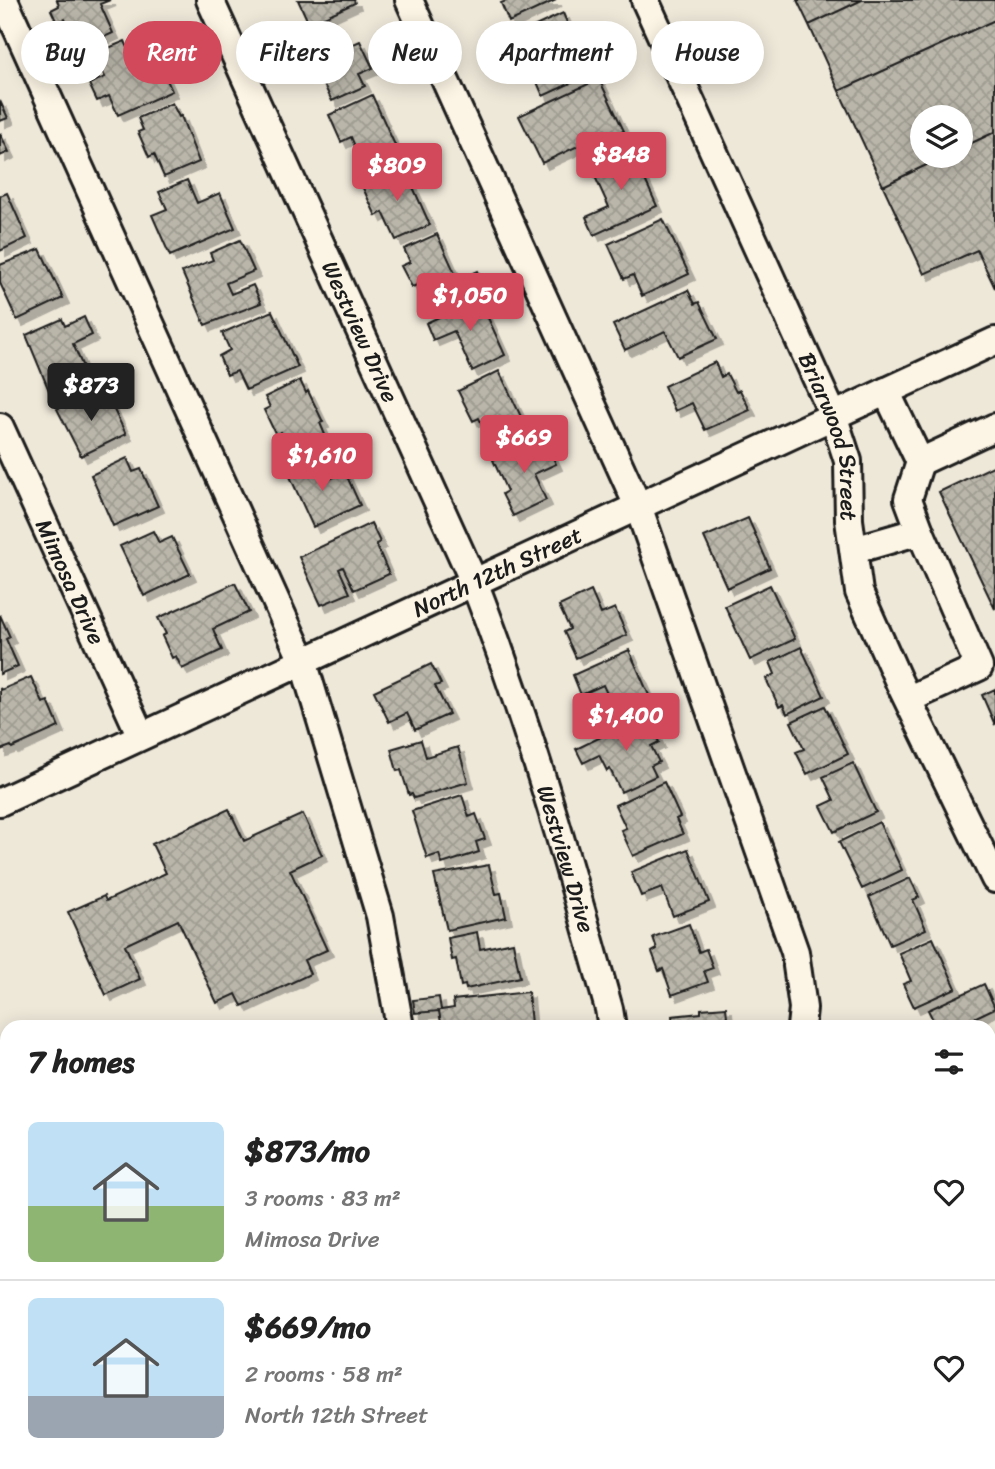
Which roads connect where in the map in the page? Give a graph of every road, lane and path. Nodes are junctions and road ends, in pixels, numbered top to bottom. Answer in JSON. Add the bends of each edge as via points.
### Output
{"nodes":[{"id":1,"x":4,"y":0,"type":"edge"},
{"id":2,"x":210,"y":0,"type":"edge"},
{"id":3,"x":409,"y":0,"type":"edge"},
{"id":4,"x":645,"y":0,"type":"edge"},
{"id":5,"x":995,"y":341,"type":"edge"},
{"id":6,"x":886,"y":391,"type":"junction"},
{"id":7,"x":833,"y":415,"type":"junction"},
{"id":8,"x":0,"y":427,"type":"edge"},
{"id":9,"x":995,"y":427,"type":"edge"},
{"id":10,"x":919,"y":462,"type":"junction"},
{"id":11,"x":638,"y":506,"type":"junction"},
{"id":12,"x":919,"y":531,"type":"junction"},
{"id":13,"x":854,"y":550,"type":"junction"},
{"id":14,"x":474,"y":582,"type":"junction"},
{"id":15,"x":303,"y":661,"type":"junction"},
{"id":16,"x":987,"y":664,"type":"edge"},
{"id":17,"x":909,"y":699,"type":"junction"},
{"id":18,"x":141,"y":736,"type":"junction"},
{"id":19,"x":0,"y":802,"type":"edge"},
{"id":20,"x":995,"y":879,"type":"edge"},
{"id":21,"x":399,"y":1020,"type":"edge"},
{"id":22,"x":611,"y":1020,"type":"edge"},
{"id":23,"x":802,"y":1020,"type":"edge"}],
"edges":[{"from":1,"to":15,"type":"street"},
{"from":2,"to":14,"type":"street","name":"Westview Drive"},
{"from":3,"to":11,"type":"street"},
{"from":4,"to":7,"type":"street","name":"Briarwood Street"},
{"from":5,"to":6,"type":"street","name":"North 12th Street"},
{"from":6,"to":7,"type":"street","name":"North 12th Street"},
{"from":6,"to":10,"type":"street"},
{"from":7,"to":11,"type":"street","name":"North 12th Street"},
{"from":7,"to":13,"type":"street","name":"Briarwood Street","via":[[848,461]]},
{"from":8,"to":18,"type":"street","name":"Mimosa Drive"},
{"from":9,"to":10,"type":"street"},
{"from":10,"to":12,"type":"street","via":[[908,499]]},
{"from":11,"to":14,"type":"street","name":"North 12th Street"},
{"from":11,"to":23,"type":"street","via":[[794,952]]},
{"from":12,"to":13,"type":"street"},
{"from":12,"to":16,"type":"street"},
{"from":13,"to":17,"type":"street","name":"Briarwood Street","via":[[859,593]]},
{"from":14,"to":15,"type":"street","name":"North 12th Street"},
{"from":14,"to":22,"type":"street","name":"Westview Drive","via":[[502,653],[568,863]]},
{"from":15,"to":18,"type":"street","name":"North 12th Street"},
{"from":15,"to":21,"type":"street","via":[[380,916]]},
{"from":16,"to":17,"type":"street"},
{"from":17,"to":20,"type":"street","name":"Briarwood Street"},
{"from":18,"to":19,"type":"street","name":"North 12th Street"}]}
